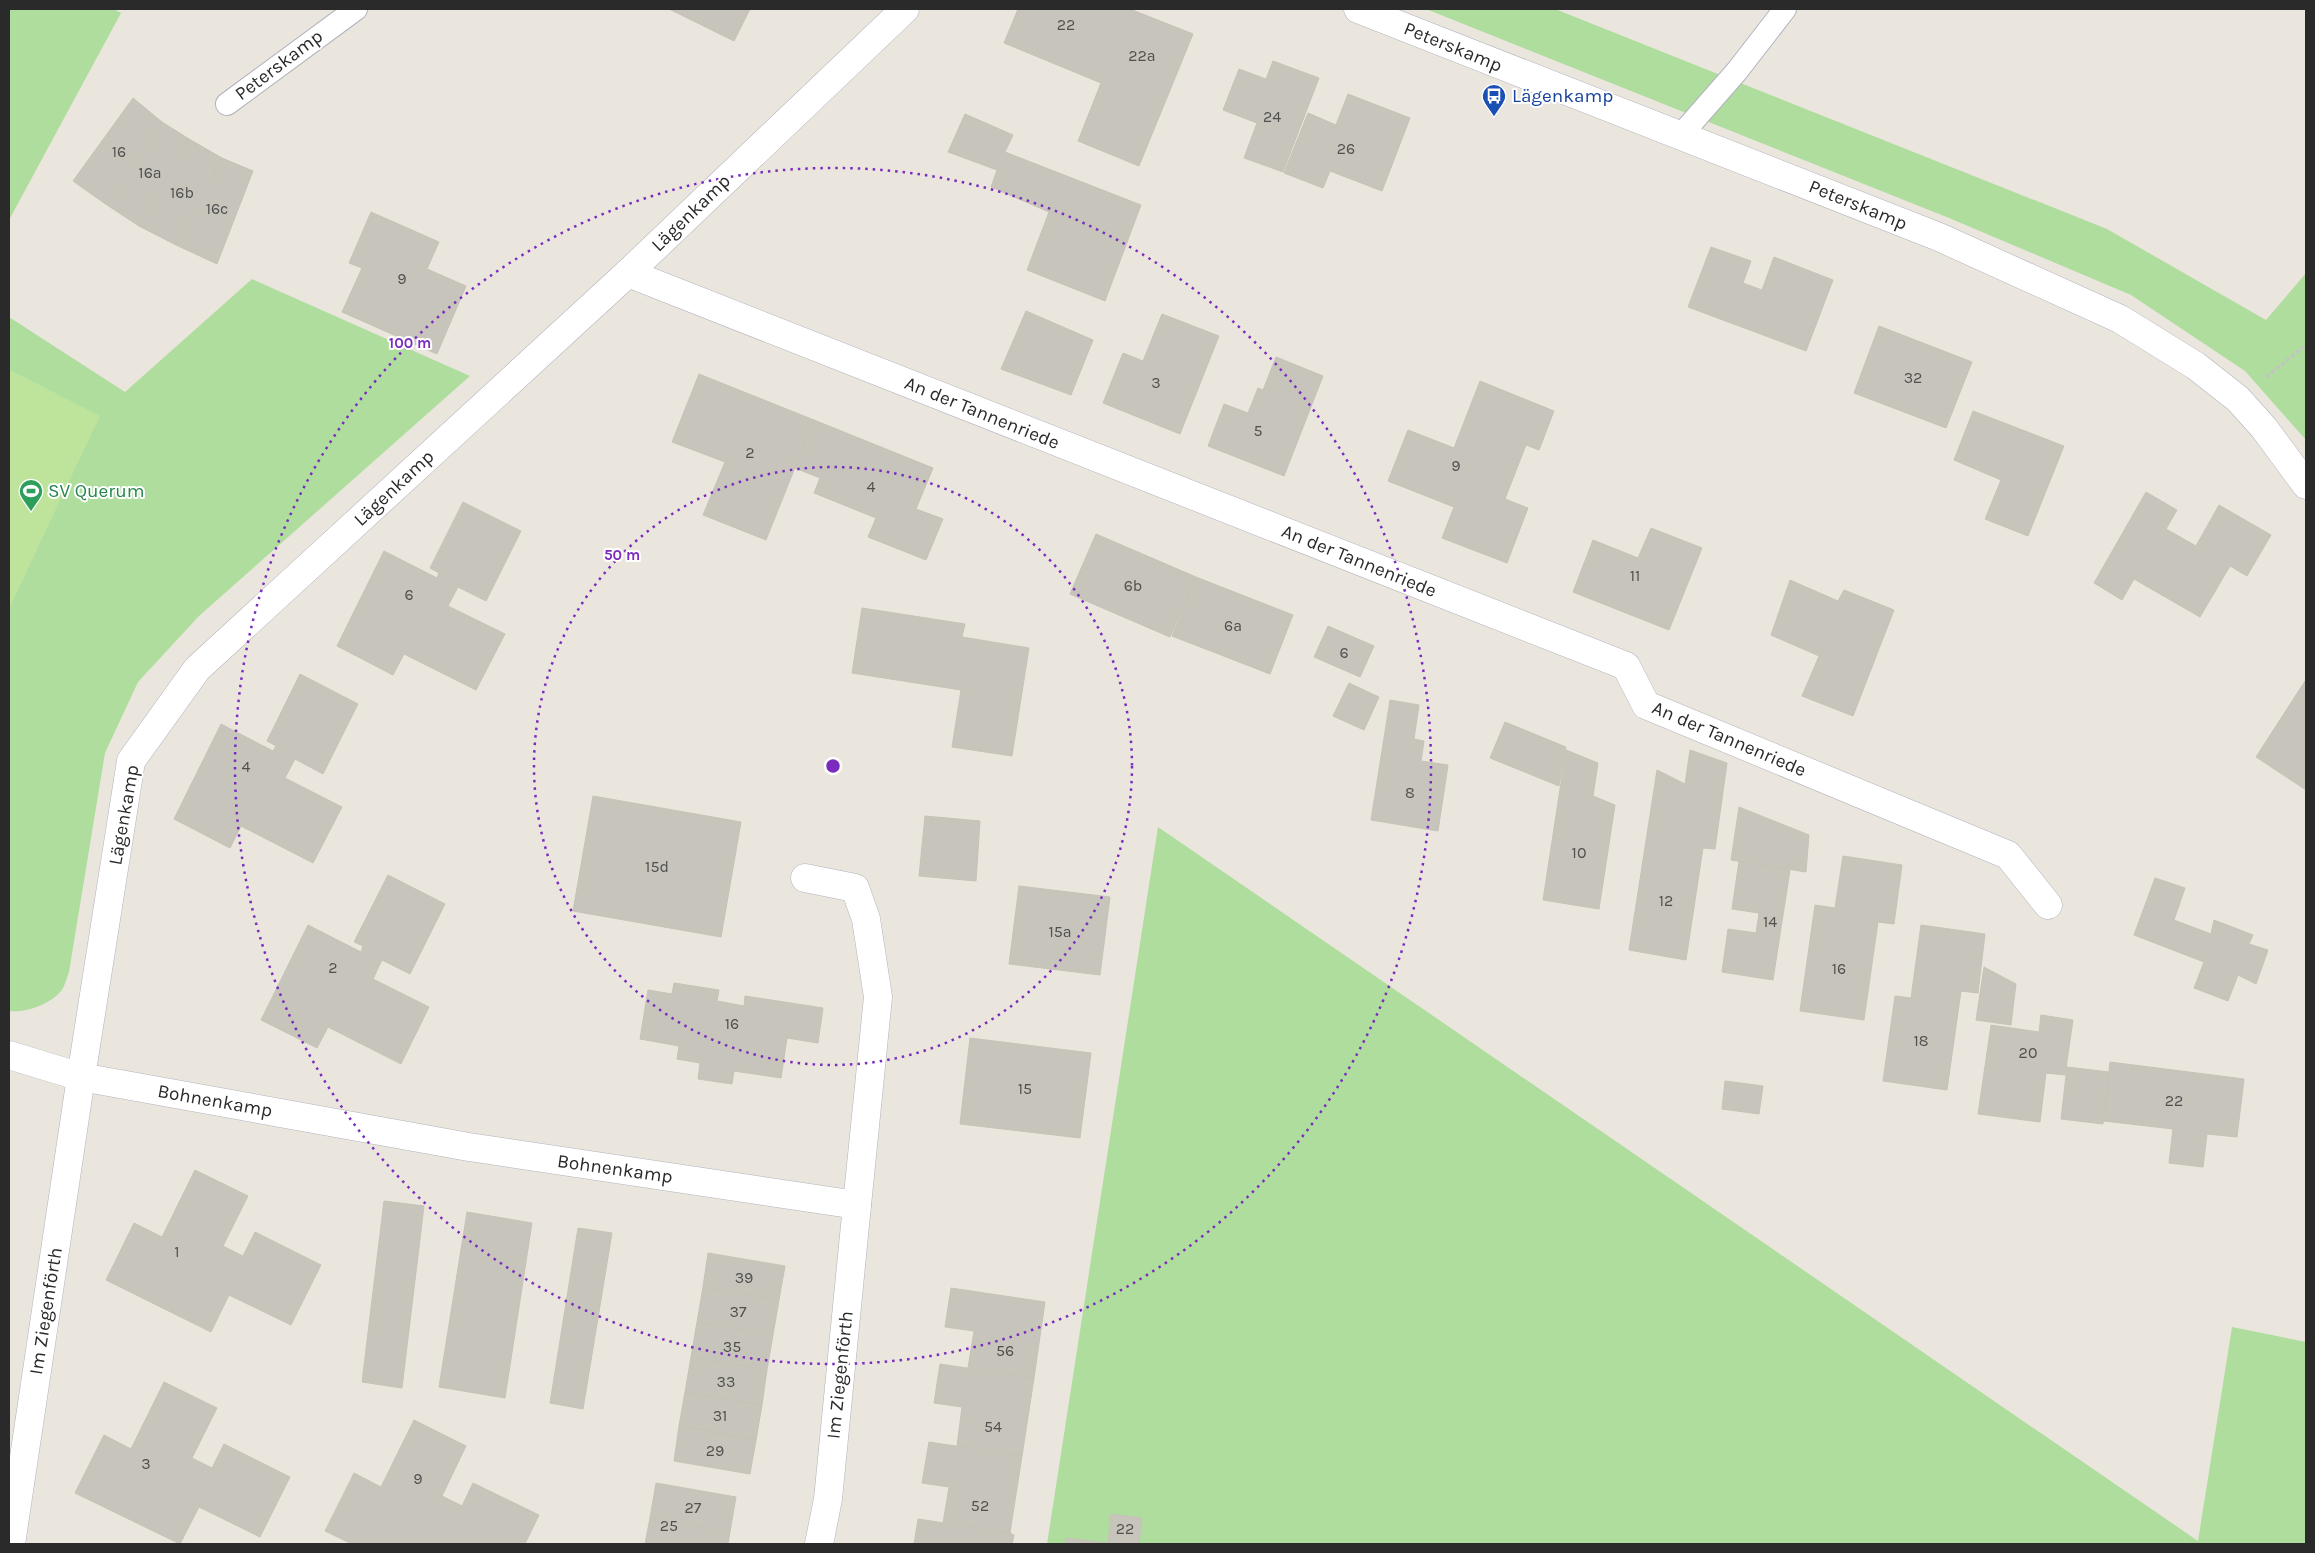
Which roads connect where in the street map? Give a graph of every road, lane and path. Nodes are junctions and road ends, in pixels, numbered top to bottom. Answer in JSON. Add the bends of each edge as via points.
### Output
{"nodes":[{"id":1,"x":356,"y":9,"type":"edge"},
{"id":2,"x":905,"y":9,"type":"edge"},
{"id":3,"x":1358,"y":9,"type":"edge"},
{"id":4,"x":1785,"y":9,"type":"edge"},
{"id":5,"x":227,"y":104,"type":"dead end"},
{"id":6,"x":1681,"y":135,"type":"junction"},
{"id":7,"x":628,"y":273,"type":"junction"},
{"id":8,"x":2306,"y":344,"type":"edge"},
{"id":9,"x":2238,"y":399,"type":"junction"},
{"id":10,"x":2306,"y":485,"type":"edge"},
{"id":11,"x":805,"y":878,"type":"dead end"},
{"id":12,"x":2048,"y":905,"type":"dead end"},
{"id":13,"x":9,"y":1055,"type":"edge"},
{"id":14,"x":81,"y":1077,"type":"junction"},
{"id":15,"x":857,"y":1205,"type":"junction"},
{"id":16,"x":11,"y":1544,"type":"edge"},
{"id":17,"x":820,"y":1544,"type":"edge"}],
"edges":[{"from":1,"to":5,"type":"lane","name":"Peterskamp"},
{"from":2,"to":7,"type":"street","name":"Lägenkamp"},
{"from":3,"to":6,"type":"street","name":"Peterskamp"},
{"from":4,"to":6,"type":"lane"},
{"from":6,"to":9,"type":"street","name":"Peterskamp","via":[[1940,237],[2120,319],[2196,366]]},
{"from":7,"to":12,"type":"street","name":"An der Tannenriede","via":[[1626,666],[1646,705],[2008,855]]},
{"from":7,"to":14,"type":"street","name":"Lägenkamp","via":[[196,669],[131,762]]},
{"from":8,"to":9,"type":"path"},
{"from":9,"to":10,"type":"street","name":"Peterskamp"},
{"from":11,"to":15,"type":"street","via":[[855,888],[866,920],[878,997]]},
{"from":13,"to":14,"type":"street","name":"Bohnenkamp"},
{"from":14,"to":15,"type":"street","name":"Bohnenkamp","via":[[469,1147]]},
{"from":14,"to":16,"type":"street","name":"Im Ziegenförth"},
{"from":15,"to":17,"type":"street","name":"Im Ziegenförth","via":[[828,1499]]}]}
